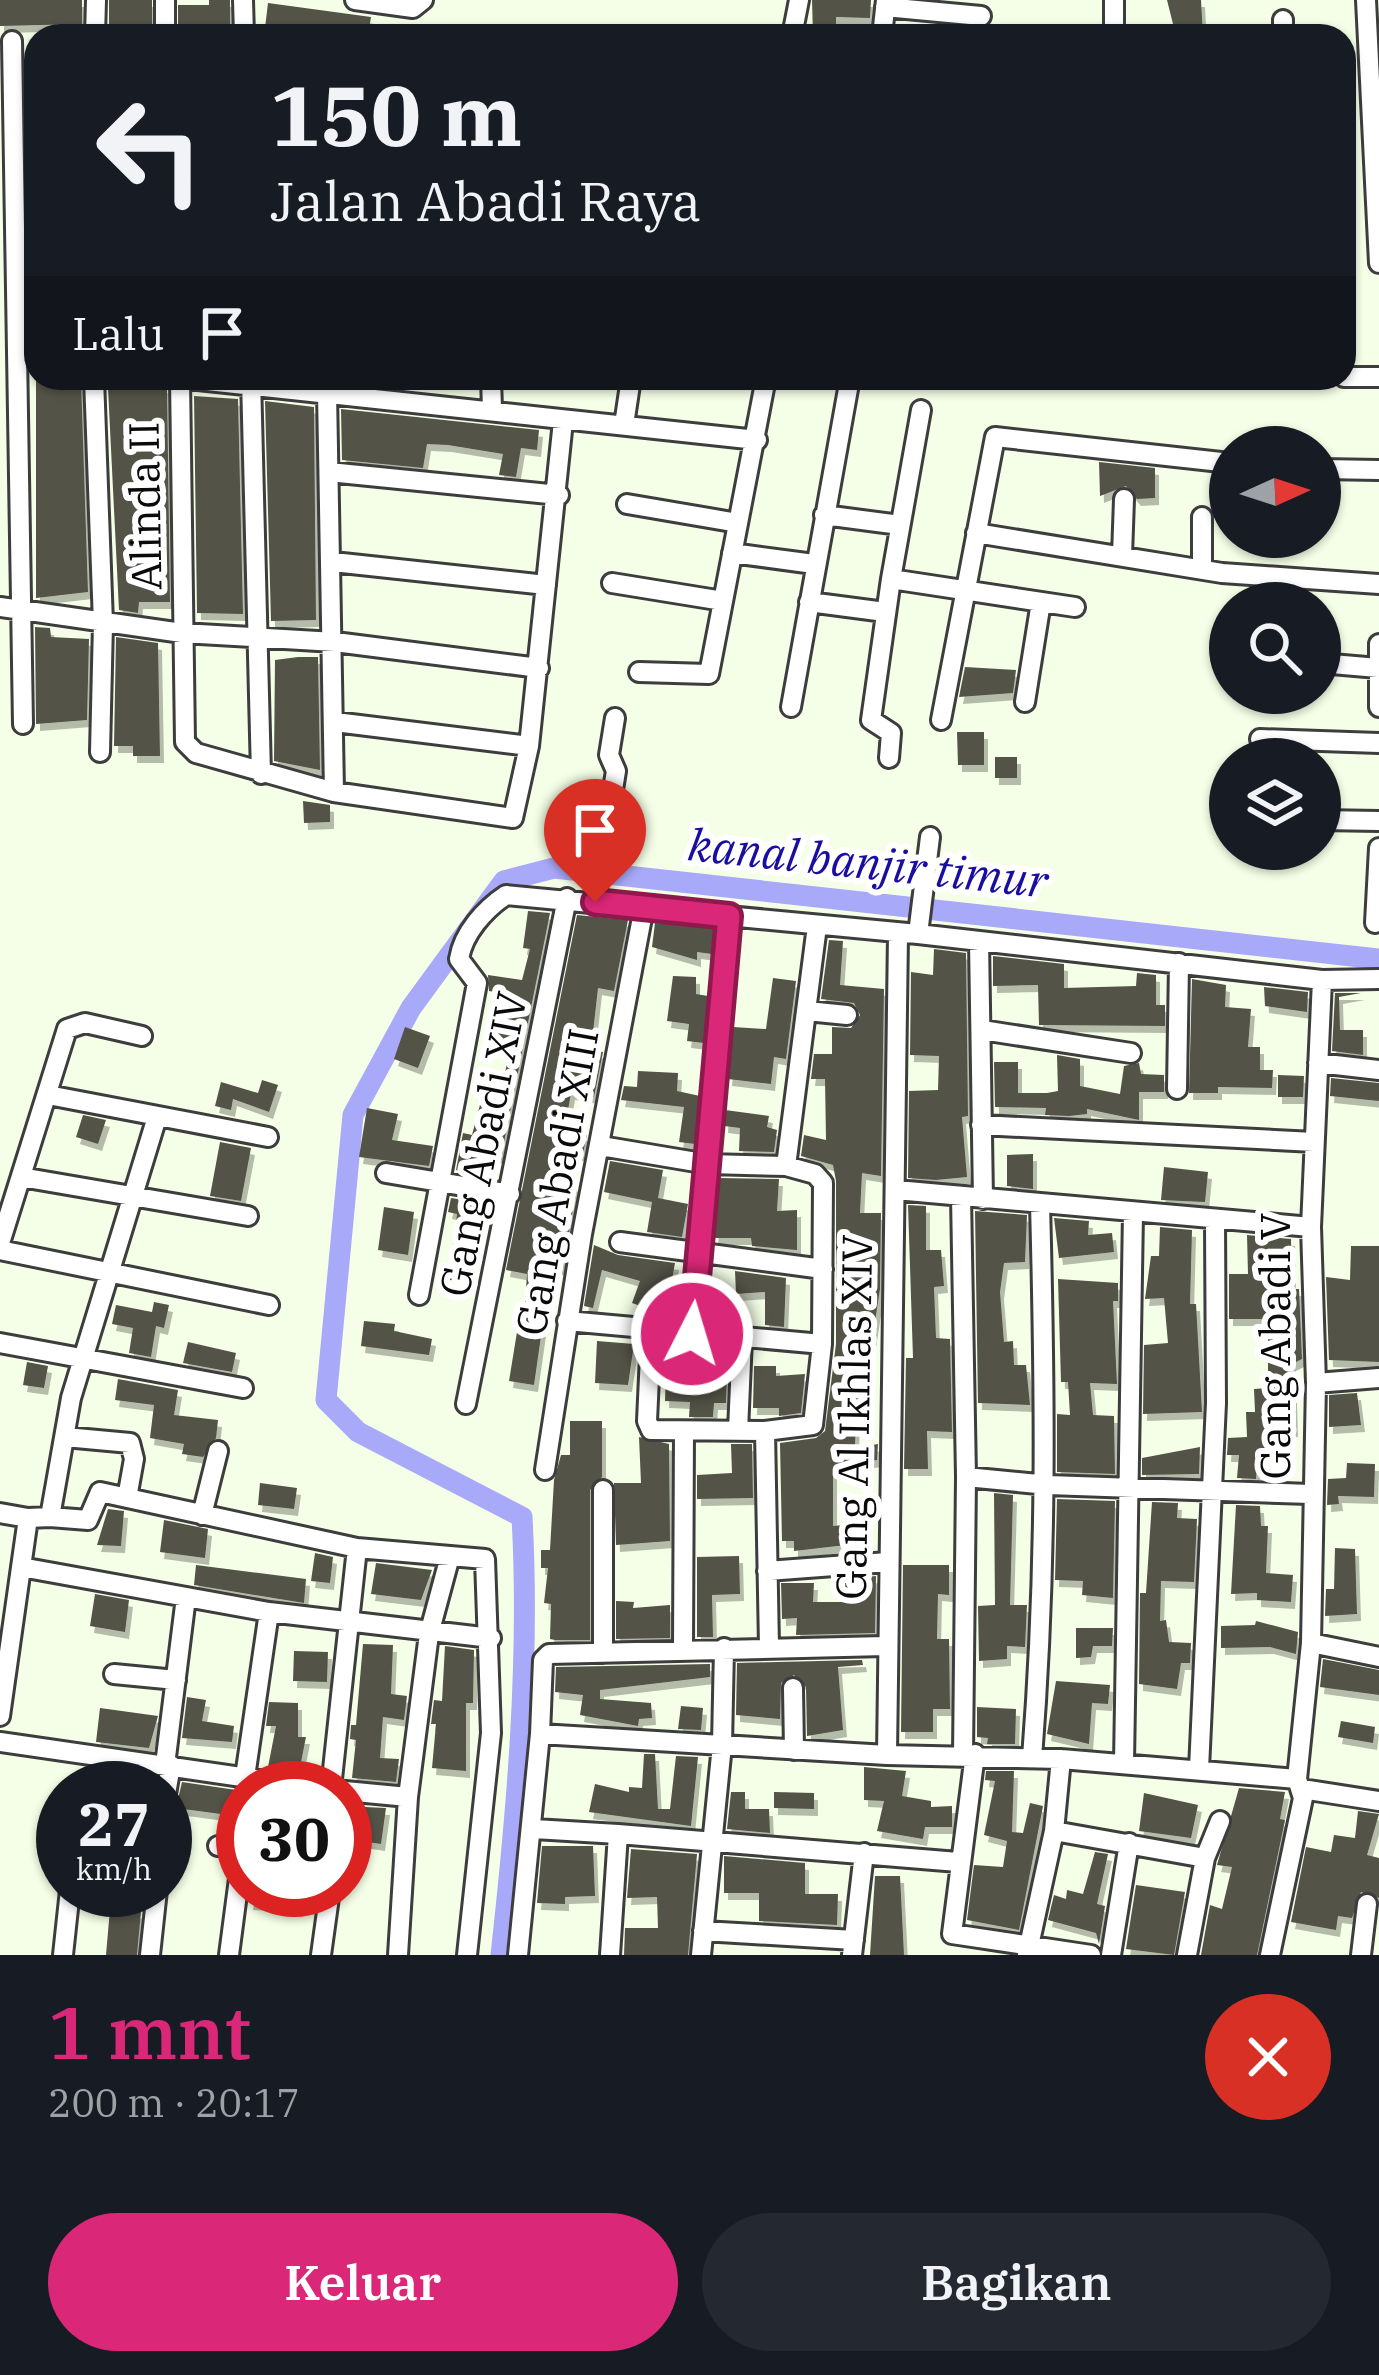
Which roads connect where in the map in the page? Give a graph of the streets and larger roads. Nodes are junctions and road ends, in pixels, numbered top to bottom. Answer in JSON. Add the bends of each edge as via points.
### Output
{"nodes":[{"id":1,"x":356,"y":0,"type":"edge"},
{"id":2,"x":423,"y":0,"type":"edge"},
{"id":3,"x":1366,"y":0,"type":"edge"},
{"id":4,"x":885,"y":3,"type":"edge"},
{"id":5,"x":981,"y":16,"type":"dead end"},
{"id":6,"x":6,"y":40,"type":"edge"},
{"id":7,"x":1373,"y":52,"type":"edge"},
{"id":8,"x":1379,"y":263,"type":"edge"},
{"id":9,"x":24,"y":319,"type":"edge"},
{"id":10,"x":26,"y":390,"type":"edge"},
{"id":11,"x":94,"y":390,"type":"edge"},
{"id":12,"x":180,"y":390,"type":"edge"},
{"id":13,"x":252,"y":390,"type":"edge"},
{"id":14,"x":313,"y":390,"type":"edge"},
{"id":15,"x":362,"y":390,"type":"edge"},
{"id":16,"x":405,"y":390,"type":"edge"},
{"id":17,"x":491,"y":390,"type":"edge"},
{"id":18,"x":630,"y":390,"type":"edge"},
{"id":19,"x":764,"y":390,"type":"edge"},
{"id":20,"x":848,"y":390,"type":"edge"},
{"id":21,"x":327,"y":392,"type":"junction"},
{"id":22,"x":492,"y":409,"type":"junction"},
{"id":23,"x":921,"y":410,"type":"dead end"},
{"id":24,"x":562,"y":422,"type":"junction"},
{"id":25,"x":624,"y":425,"type":"junction"},
{"id":26,"x":757,"y":440,"type":"junction"},
{"id":27,"x":1209,"y":461,"type":"edge"},
{"id":28,"x":1341,"y":469,"type":"edge"},
{"id":29,"x":1379,"y":470,"type":"edge"},
{"id":30,"x":329,"y":472,"type":"junction"},
{"id":31,"x":559,"y":495,"type":"junction"},
{"id":32,"x":1124,"y":500,"type":"dead end"},
{"id":33,"x":627,"y":505,"type":"dead end"},
{"id":34,"x":824,"y":515,"type":"junction"},
{"id":35,"x":1202,"y":517,"type":"dead end"},
{"id":36,"x":738,"y":523,"type":"junction"},
{"id":37,"x":900,"y":525,"type":"junction"},
{"id":38,"x":976,"y":533,"type":"junction"},
{"id":39,"x":732,"y":553,"type":"junction"},
{"id":40,"x":1122,"y":556,"type":"junction"},
{"id":41,"x":333,"y":562,"type":"junction"},
{"id":42,"x":814,"y":564,"type":"junction"},
{"id":43,"x":1202,"y":569,"type":"junction"},
{"id":44,"x":891,"y":579,"type":"junction"},
{"id":45,"x":611,"y":583,"type":"dead end"},
{"id":46,"x":1379,"y":584,"type":"edge"},
{"id":47,"x":546,"y":585,"type":"junction"},
{"id":48,"x":965,"y":589,"type":"junction"},
{"id":49,"x":723,"y":601,"type":"junction"},
{"id":50,"x":809,"y":602,"type":"junction"},
{"id":51,"x":1041,"y":602,"type":"junction"},
{"id":52,"x":1075,"y":607,"type":"dead end"},
{"id":53,"x":0,"y":608,"type":"edge"},
{"id":54,"x":22,"y":610,"type":"junction"},
{"id":55,"x":885,"y":612,"type":"junction"},
{"id":56,"x":103,"y":623,"type":"junction"},
{"id":57,"x":182,"y":633,"type":"junction"},
{"id":58,"x":256,"y":639,"type":"junction"},
{"id":59,"x":335,"y":642,"type":"junction"},
{"id":60,"x":1379,"y":644,"type":"edge"},
{"id":61,"x":1341,"y":665,"type":"edge"},
{"id":62,"x":539,"y":668,"type":"junction"},
{"id":63,"x":1378,"y":668,"type":"edge"},
{"id":64,"x":639,"y":672,"type":"dead end"},
{"id":65,"x":1025,"y":701,"type":"dead end"},
{"id":66,"x":791,"y":706,"type":"dead end"},
{"id":67,"x":1379,"y":707,"type":"edge"},
{"id":68,"x":615,"y":718,"type":"dead end"},
{"id":69,"x":941,"y":720,"type":"dead end"},
{"id":70,"x":335,"y":722,"type":"junction"},
{"id":71,"x":23,"y":724,"type":"dead end"},
{"id":72,"x":1341,"y":742,"type":"edge"},
{"id":73,"x":1379,"y":743,"type":"edge"},
{"id":74,"x":529,"y":746,"type":"junction"},
{"id":75,"x":100,"y":752,"type":"dead end"},
{"id":76,"x":889,"y":758,"type":"dead end"},
{"id":77,"x":261,"y":774,"type":"junction"},
{"id":78,"x":334,"y":792,"type":"junction"},
{"id":79,"x":1341,"y":820,"type":"edge"},
{"id":80,"x":1379,"y":821,"type":"edge"},
{"id":81,"x":930,"y":837,"type":"dead end"},
{"id":82,"x":1379,"y":848,"type":"edge"},
{"id":83,"x":596,"y":895,"type":"junction"},
{"id":84,"x":567,"y":898,"type":"junction"},
{"id":85,"x":644,"y":907,"type":"junction"},
{"id":86,"x":729,"y":916,"type":"junction"},
{"id":87,"x":914,"y":921,"type":"junction"},
{"id":88,"x":1375,"y":923,"type":"dead end"},
{"id":89,"x":817,"y":926,"type":"junction"},
{"id":90,"x":979,"y":941,"type":"junction"},
{"id":91,"x":1179,"y":963,"type":"junction"},
{"id":92,"x":1379,"y":979,"type":"edge"},
{"id":93,"x":1322,"y":980,"type":"junction"},
{"id":94,"x":807,"y":1011,"type":"junction"},
{"id":95,"x":847,"y":1015,"type":"dead end"},
{"id":96,"x":982,"y":1030,"type":"junction"},
{"id":97,"x":142,"y":1036,"type":"dead end"},
{"id":98,"x":1131,"y":1053,"type":"dead end"},
{"id":99,"x":1318,"y":1063,"type":"junction"},
{"id":100,"x":1379,"y":1070,"type":"edge"},
{"id":101,"x":1177,"y":1089,"type":"dead end"},
{"id":102,"x":48,"y":1095,"type":"junction"},
{"id":103,"x":157,"y":1117,"type":"junction"},
{"id":104,"x":981,"y":1126,"type":"junction"},
{"id":105,"x":268,"y":1137,"type":"dead end"},
{"id":106,"x":1314,"y":1142,"type":"junction"},
{"id":107,"x":601,"y":1146,"type":"junction"},
{"id":108,"x":708,"y":1164,"type":"junction"},
{"id":109,"x":786,"y":1166,"type":"junction"},
{"id":110,"x":386,"y":1173,"type":"dead end"},
{"id":111,"x":21,"y":1178,"type":"junction"},
{"id":112,"x":438,"y":1184,"type":"junction"},
{"id":113,"x":896,"y":1190,"type":"junction"},
{"id":114,"x":132,"y":1193,"type":"junction"},
{"id":115,"x":510,"y":1194,"type":"junction"},
{"id":116,"x":961,"y":1196,"type":"junction"},
{"id":117,"x":983,"y":1199,"type":"junction"},
{"id":118,"x":1040,"y":1204,"type":"junction"},
{"id":119,"x":1133,"y":1213,"type":"junction"},
{"id":120,"x":248,"y":1216,"type":"dead end"},
{"id":121,"x":1215,"y":1221,"type":"junction"},
{"id":122,"x":1311,"y":1227,"type":"junction"},
{"id":123,"x":620,"y":1242,"type":"dead end"},
{"id":124,"x":0,"y":1247,"type":"edge"},
{"id":125,"x":700,"y":1255,"type":"junction"},
{"id":126,"x":823,"y":1269,"type":"junction"},
{"id":127,"x":108,"y":1276,"type":"junction"},
{"id":128,"x":419,"y":1294,"type":"dead end"},
{"id":129,"x":268,"y":1305,"type":"dead end"},
{"id":130,"x":567,"y":1321,"type":"junction"},
{"id":131,"x":651,"y":1333,"type":"junction"},
{"id":132,"x":692,"y":1334,"type":"junction"},
{"id":133,"x":742,"y":1338,"type":"junction"},
{"id":134,"x":0,"y":1343,"type":"edge"},
{"id":135,"x":822,"y":1345,"type":"junction"},
{"id":136,"x":83,"y":1357,"type":"junction"},
{"id":137,"x":1379,"y":1378,"type":"edge"},
{"id":138,"x":1316,"y":1383,"type":"junction"},
{"id":139,"x":243,"y":1388,"type":"dead end"},
{"id":140,"x":466,"y":1404,"type":"dead end"},
{"id":141,"x":684,"y":1431,"type":"junction"},
{"id":142,"x":738,"y":1431,"type":"junction"},
{"id":143,"x":765,"y":1431,"type":"junction"},
{"id":144,"x":65,"y":1437,"type":"junction"},
{"id":145,"x":218,"y":1451,"type":"dead end"},
{"id":146,"x":545,"y":1470,"type":"dead end"},
{"id":147,"x":966,"y":1477,"type":"junction"},
{"id":148,"x":1048,"y":1485,"type":"junction"},
{"id":149,"x":1129,"y":1486,"type":"junction"},
{"id":150,"x":603,"y":1490,"type":"dead end"},
{"id":151,"x":1213,"y":1491,"type":"junction"},
{"id":152,"x":1310,"y":1494,"type":"junction"},
{"id":153,"x":128,"y":1498,"type":"junction"},
{"id":154,"x":0,"y":1513,"type":"edge"},
{"id":155,"x":202,"y":1515,"type":"junction"},
{"id":156,"x":50,"y":1517,"type":"junction"},
{"id":157,"x":28,"y":1519,"type":"junction"},
{"id":158,"x":357,"y":1548,"type":"junction"},
{"id":159,"x":449,"y":1560,"type":"junction"},
{"id":160,"x":889,"y":1562,"type":"junction"},
{"id":161,"x":21,"y":1567,"type":"junction"},
{"id":162,"x":767,"y":1571,"type":"junction"},
{"id":163,"x":186,"y":1597,"type":"junction"},
{"id":164,"x":269,"y":1612,"type":"junction"},
{"id":165,"x":350,"y":1624,"type":"junction"},
{"id":166,"x":429,"y":1634,"type":"junction"},
{"id":167,"x":491,"y":1638,"type":"junction"},
{"id":168,"x":1311,"y":1643,"type":"junction"},
{"id":169,"x":885,"y":1646,"type":"junction"},
{"id":170,"x":769,"y":1647,"type":"junction"},
{"id":171,"x":724,"y":1648,"type":"junction"},
{"id":172,"x":683,"y":1649,"type":"junction"},
{"id":173,"x":603,"y":1653,"type":"junction"},
{"id":174,"x":1379,"y":1657,"type":"edge"},
{"id":175,"x":114,"y":1674,"type":"dead end"},
{"id":176,"x":176,"y":1680,"type":"junction"},
{"id":177,"x":793,"y":1688,"type":"dead end"},
{"id":178,"x":0,"y":1716,"type":"edge"},
{"id":179,"x":540,"y":1734,"type":"junction"},
{"id":180,"x":0,"y":1742,"type":"edge"},
{"id":181,"x":722,"y":1745,"type":"junction"},
{"id":182,"x":794,"y":1750,"type":"junction"},
{"id":183,"x":969,"y":1754,"type":"junction"},
{"id":184,"x":887,"y":1755,"type":"junction"},
{"id":185,"x":1032,"y":1758,"type":"junction"},
{"id":186,"x":1061,"y":1759,"type":"junction"},
{"id":187,"x":139,"y":1761,"type":"edge"},
{"id":188,"x":168,"y":1761,"type":"edge"},
{"id":189,"x":246,"y":1761,"type":"edge"},
{"id":190,"x":334,"y":1761,"type":"edge"},
{"id":191,"x":1124,"y":1763,"type":"junction"},
{"id":192,"x":1199,"y":1769,"type":"junction"},
{"id":193,"x":1299,"y":1784,"type":"junction"},
{"id":194,"x":372,"y":1794,"type":"edge"},
{"id":195,"x":408,"y":1797,"type":"junction"},
{"id":196,"x":1379,"y":1801,"type":"edge"},
{"id":197,"x":1220,"y":1821,"type":"dead end"},
{"id":198,"x":534,"y":1829,"type":"junction"},
{"id":199,"x":1054,"y":1831,"type":"junction"},
{"id":200,"x":618,"y":1834,"type":"junction"},
{"id":201,"x":1129,"y":1843,"type":"junction"},
{"id":202,"x":713,"y":1845,"type":"junction"},
{"id":203,"x":865,"y":1853,"type":"junction"},
{"id":204,"x":1205,"y":1858,"type":"junction"},
{"id":205,"x":958,"y":1862,"type":"junction"},
{"id":206,"x":1367,"y":1904,"type":"dead end"},
{"id":207,"x":67,"y":1917,"type":"edge"},
{"id":208,"x":154,"y":1917,"type":"edge"},
{"id":209,"x":235,"y":1917,"type":"edge"},
{"id":210,"x":326,"y":1917,"type":"edge"},
{"id":211,"x":703,"y":1931,"type":"junction"},
{"id":212,"x":952,"y":1934,"type":"junction"},
{"id":213,"x":778,"y":1946,"type":"edge"},
{"id":214,"x":853,"y":1947,"type":"edge"},
{"id":215,"x":1028,"y":1951,"type":"edge"},
{"id":216,"x":63,"y":1955,"type":"edge"},
{"id":217,"x":150,"y":1955,"type":"edge"},
{"id":218,"x":230,"y":1955,"type":"edge"},
{"id":219,"x":321,"y":1955,"type":"edge"},
{"id":220,"x":398,"y":1955,"type":"edge"},
{"id":221,"x":467,"y":1955,"type":"edge"},
{"id":222,"x":518,"y":1955,"type":"edge"},
{"id":223,"x":610,"y":1955,"type":"edge"},
{"id":224,"x":701,"y":1955,"type":"edge"},
{"id":225,"x":947,"y":1955,"type":"edge"},
{"id":226,"x":1091,"y":1955,"type":"edge"},
{"id":227,"x":1111,"y":1955,"type":"edge"},
{"id":228,"x":1187,"y":1955,"type":"edge"},
{"id":229,"x":1270,"y":1955,"type":"edge"},
{"id":230,"x":1361,"y":1955,"type":"edge"}],
"edges":[{"from":1,"to":2,"type":"street","via":[[413,8]]},
{"from":3,"to":7,"type":"street"},
{"from":4,"to":5,"type":"street"},
{"from":6,"to":9,"type":"street"},
{"from":7,"to":8,"type":"street"},
{"from":10,"to":54,"type":"street"},
{"from":11,"to":56,"type":"street","name":"Alinda II"},
{"from":12,"to":57,"type":"street","name":"Alinda II"},
{"from":13,"to":58,"type":"street"},
{"from":14,"to":21,"type":"street"},
{"from":15,"to":21,"type":"street"},
{"from":16,"to":22,"type":"street"},
{"from":17,"to":22,"type":"street"},
{"from":18,"to":25,"type":"street"},
{"from":19,"to":26,"type":"street"},
{"from":20,"to":34,"type":"street"},
{"from":21,"to":30,"type":"street"},
{"from":22,"to":24,"type":"street"},
{"from":23,"to":37,"type":"street"},
{"from":24,"to":25,"type":"street"},
{"from":24,"to":31,"type":"street"},
{"from":25,"to":26,"type":"street"},
{"from":26,"to":36,"type":"street"},
{"from":27,"to":38,"type":"street","via":[[995,437]]},
{"from":28,"to":29,"type":"street"},
{"from":30,"to":31,"type":"street"},
{"from":30,"to":41,"type":"street"},
{"from":31,"to":47,"type":"street"},
{"from":32,"to":40,"type":"street"},
{"from":33,"to":36,"type":"street"},
{"from":34,"to":37,"type":"street"},
{"from":34,"to":42,"type":"street"},
{"from":35,"to":43,"type":"street"},
{"from":36,"to":39,"type":"street"},
{"from":37,"to":44,"type":"street"},
{"from":38,"to":40,"type":"street"},
{"from":38,"to":48,"type":"street"},
{"from":39,"to":42,"type":"street"},
{"from":39,"to":49,"type":"street"},
{"from":40,"to":43,"type":"street"},
{"from":41,"to":47,"type":"street"},
{"from":41,"to":59,"type":"street"},
{"from":42,"to":50,"type":"street"},
{"from":43,"to":46,"type":"street"},
{"from":44,"to":48,"type":"street"},
{"from":44,"to":55,"type":"street"},
{"from":45,"to":49,"type":"street"},
{"from":47,"to":62,"type":"street"},
{"from":48,"to":51,"type":"street"},
{"from":48,"to":69,"type":"street"},
{"from":49,"to":64,"type":"street","via":[[709,674]]},
{"from":50,"to":55,"type":"street"},
{"from":50,"to":66,"type":"street"},
{"from":51,"to":52,"type":"street"},
{"from":51,"to":65,"type":"street"},
{"from":53,"to":54,"type":"street"},
{"from":54,"to":56,"type":"street"},
{"from":54,"to":71,"type":"street"},
{"from":55,"to":76,"type":"street","via":[[871,720],[891,733]]},
{"from":56,"to":57,"type":"street"},
{"from":56,"to":75,"type":"street","name":"Alinda II"},
{"from":57,"to":58,"type":"street"},
{"from":57,"to":77,"type":"street","name":"Alinda II","via":[[184,742]]},
{"from":58,"to":59,"type":"street"},
{"from":58,"to":77,"type":"street"},
{"from":59,"to":62,"type":"street"},
{"from":59,"to":70,"type":"street"},
{"from":60,"to":63,"type":"street"},
{"from":61,"to":63,"type":"street"},
{"from":62,"to":74,"type":"street"},
{"from":63,"to":67,"type":"street"},
{"from":68,"to":83,"type":"street","via":[[609,755],[616,771]]},
{"from":70,"to":74,"type":"street"},
{"from":70,"to":78,"type":"street"},
{"from":72,"to":73,"type":"street"},
{"from":74,"to":78,"type":"street","via":[[513,818]]},
{"from":77,"to":78,"type":"street"},
{"from":79,"to":80,"type":"street"},
{"from":81,"to":87,"type":"street","name":"Gang Al Ikhlas XIV"},
{"from":82,"to":88,"type":"street"},
{"from":83,"to":84,"type":"street"},
{"from":83,"to":85,"type":"street"},
{"from":84,"to":112,"type":"street","via":[[506,896],[460,948],[477,983]]},
{"from":84,"to":115,"type":"street","name":"Gang Abadi XIV"},
{"from":85,"to":86,"type":"street"},
{"from":85,"to":107,"type":"street","name":"Gang Abadi XIII"},
{"from":86,"to":89,"type":"street"},
{"from":86,"to":108,"type":"street"},
{"from":87,"to":89,"type":"street"},
{"from":87,"to":90,"type":"street"},
{"from":87,"to":113,"type":"street","name":"Gang Al Ikhlas XIV"},
{"from":89,"to":94,"type":"street"},
{"from":90,"to":91,"type":"street"},
{"from":90,"to":96,"type":"street"},
{"from":91,"to":93,"type":"street"},
{"from":91,"to":101,"type":"street"},
{"from":92,"to":93,"type":"street"},
{"from":93,"to":99,"type":"street","name":"Gang Abadi V"},
{"from":94,"to":95,"type":"street"},
{"from":94,"to":109,"type":"street"},
{"from":96,"to":98,"type":"street"},
{"from":96,"to":104,"type":"street"},
{"from":97,"to":102,"type":"street","via":[[75,1022]]},
{"from":99,"to":100,"type":"street"},
{"from":99,"to":106,"type":"street","name":"Gang Abadi V"},
{"from":102,"to":103,"type":"street"},
{"from":102,"to":111,"type":"street"},
{"from":103,"to":105,"type":"street"},
{"from":103,"to":114,"type":"street"},
{"from":104,"to":106,"type":"street"},
{"from":104,"to":117,"type":"street"},
{"from":106,"to":122,"type":"street","name":"Gang Abadi V"},
{"from":107,"to":108,"type":"street"},
{"from":107,"to":130,"type":"street","name":"Gang Abadi XIII"},
{"from":108,"to":109,"type":"street"},
{"from":108,"to":125,"type":"street"},
{"from":109,"to":126,"type":"street","via":[[820,1177]]},
{"from":110,"to":112,"type":"street"},
{"from":111,"to":114,"type":"street"},
{"from":111,"to":124,"type":"street"},
{"from":112,"to":115,"type":"street"},
{"from":112,"to":128,"type":"street"},
{"from":113,"to":116,"type":"street"},
{"from":113,"to":160,"type":"street","name":"Gang Al Ikhlas XIV"},
{"from":114,"to":120,"type":"street"},
{"from":114,"to":127,"type":"street"},
{"from":115,"to":140,"type":"street","name":"Gang Abadi XIV"},
{"from":116,"to":117,"type":"street"},
{"from":116,"to":147,"type":"street"},
{"from":117,"to":118,"type":"street"},
{"from":118,"to":119,"type":"street"},
{"from":118,"to":148,"type":"street"},
{"from":119,"to":121,"type":"street"},
{"from":119,"to":149,"type":"street"},
{"from":121,"to":122,"type":"street"},
{"from":121,"to":151,"type":"street"},
{"from":122,"to":138,"type":"street","name":"Gang Abadi V"},
{"from":123,"to":125,"type":"street"},
{"from":124,"to":127,"type":"street"},
{"from":125,"to":126,"type":"street"},
{"from":125,"to":132,"type":"street"},
{"from":126,"to":135,"type":"street"},
{"from":127,"to":129,"type":"street"},
{"from":127,"to":136,"type":"street"},
{"from":130,"to":131,"type":"street"},
{"from":130,"to":146,"type":"street","name":"Gang Abadi XIII"},
{"from":131,"to":132,"type":"street"},
{"from":131,"to":141,"type":"street","via":[[648,1426]]},
{"from":132,"to":133,"type":"street"},
{"from":133,"to":135,"type":"street"},
{"from":133,"to":142,"type":"street"},
{"from":134,"to":136,"type":"street"},
{"from":135,"to":143,"type":"street","via":[[813,1425]]},
{"from":136,"to":139,"type":"street"},
{"from":136,"to":144,"type":"street"},
{"from":137,"to":138,"type":"street"},
{"from":138,"to":152,"type":"street","name":"Gang Abadi V"},
{"from":141,"to":142,"type":"street"},
{"from":141,"to":172,"type":"street"},
{"from":142,"to":143,"type":"street"},
{"from":143,"to":162,"type":"street"},
{"from":144,"to":153,"type":"street","via":[[130,1443]]},
{"from":144,"to":156,"type":"street"},
{"from":145,"to":155,"type":"street"},
{"from":147,"to":148,"type":"street"},
{"from":147,"to":183,"type":"street"},
{"from":148,"to":149,"type":"street"},
{"from":148,"to":185,"type":"street"},
{"from":149,"to":151,"type":"street"},
{"from":149,"to":191,"type":"street"},
{"from":150,"to":173,"type":"street"},
{"from":151,"to":152,"type":"street"},
{"from":151,"to":192,"type":"street"},
{"from":152,"to":168,"type":"street","name":"Gang Abadi V"},
{"from":153,"to":155,"type":"street"},
{"from":153,"to":156,"type":"street","via":[[99,1492],[88,1520]]},
{"from":154,"to":157,"type":"street"},
{"from":155,"to":158,"type":"street"},
{"from":156,"to":157,"type":"street"},
{"from":157,"to":161,"type":"street"},
{"from":158,"to":159,"type":"street"},
{"from":158,"to":165,"type":"street"},
{"from":159,"to":166,"type":"street"},
{"from":159,"to":167,"type":"street","via":[[487,1561]]},
{"from":160,"to":162,"type":"street"},
{"from":160,"to":169,"type":"street","name":"Gang Al Ikhlas XIV"},
{"from":161,"to":163,"type":"street"},
{"from":161,"to":178,"type":"street"},
{"from":162,"to":170,"type":"street"},
{"from":163,"to":164,"type":"street"},
{"from":163,"to":176,"type":"street"},
{"from":164,"to":165,"type":"street"},
{"from":164,"to":189,"type":"street"},
{"from":165,"to":166,"type":"street"},
{"from":165,"to":190,"type":"street"},
{"from":166,"to":167,"type":"street"},
{"from":166,"to":195,"type":"street"},
{"from":167,"to":221,"type":"street","via":[[491,1733]]},
{"from":168,"to":174,"type":"street"},
{"from":168,"to":193,"type":"street","name":"Gang Abadi V"},
{"from":169,"to":170,"type":"street"},
{"from":169,"to":184,"type":"street","name":"Gang Al Ikhlas XIV"},
{"from":170,"to":171,"type":"street"},
{"from":171,"to":172,"type":"street"},
{"from":171,"to":181,"type":"street"},
{"from":172,"to":173,"type":"street"},
{"from":173,"to":179,"type":"street","via":[[545,1656]]},
{"from":175,"to":176,"type":"street"},
{"from":176,"to":188,"type":"street"},
{"from":177,"to":182,"type":"street"},
{"from":179,"to":181,"type":"street"},
{"from":179,"to":198,"type":"street"},
{"from":180,"to":187,"type":"street"},
{"from":181,"to":182,"type":"street"},
{"from":181,"to":202,"type":"street"},
{"from":182,"to":184,"type":"street"},
{"from":183,"to":184,"type":"street"},
{"from":183,"to":185,"type":"street"},
{"from":183,"to":205,"type":"street"},
{"from":185,"to":186,"type":"street"},
{"from":186,"to":191,"type":"street"},
{"from":186,"to":199,"type":"street"},
{"from":191,"to":192,"type":"street"},
{"from":192,"to":193,"type":"street"},
{"from":193,"to":196,"type":"street"},
{"from":193,"to":229,"type":"street","name":"Gang Abadi V"},
{"from":194,"to":195,"type":"street"},
{"from":195,"to":220,"type":"street"},
{"from":197,"to":204,"type":"street"},
{"from":198,"to":200,"type":"street"},
{"from":198,"to":222,"type":"street"},
{"from":199,"to":201,"type":"street"},
{"from":199,"to":215,"type":"street"},
{"from":200,"to":202,"type":"street"},
{"from":200,"to":223,"type":"street"},
{"from":201,"to":204,"type":"street"},
{"from":201,"to":227,"type":"street"},
{"from":202,"to":203,"type":"street"},
{"from":202,"to":211,"type":"street"},
{"from":203,"to":205,"type":"street"},
{"from":203,"to":214,"type":"street"},
{"from":204,"to":228,"type":"street"},
{"from":205,"to":212,"type":"street"},
{"from":206,"to":230,"type":"street"},
{"from":207,"to":216,"type":"street"},
{"from":208,"to":217,"type":"street"},
{"from":209,"to":218,"type":"street"},
{"from":210,"to":219,"type":"street"},
{"from":211,"to":213,"type":"street"},
{"from":211,"to":224,"type":"street"},
{"from":212,"to":215,"type":"street"},
{"from":212,"to":225,"type":"street"},
{"from":213,"to":214,"type":"street"},
{"from":215,"to":226,"type":"street"}]}
